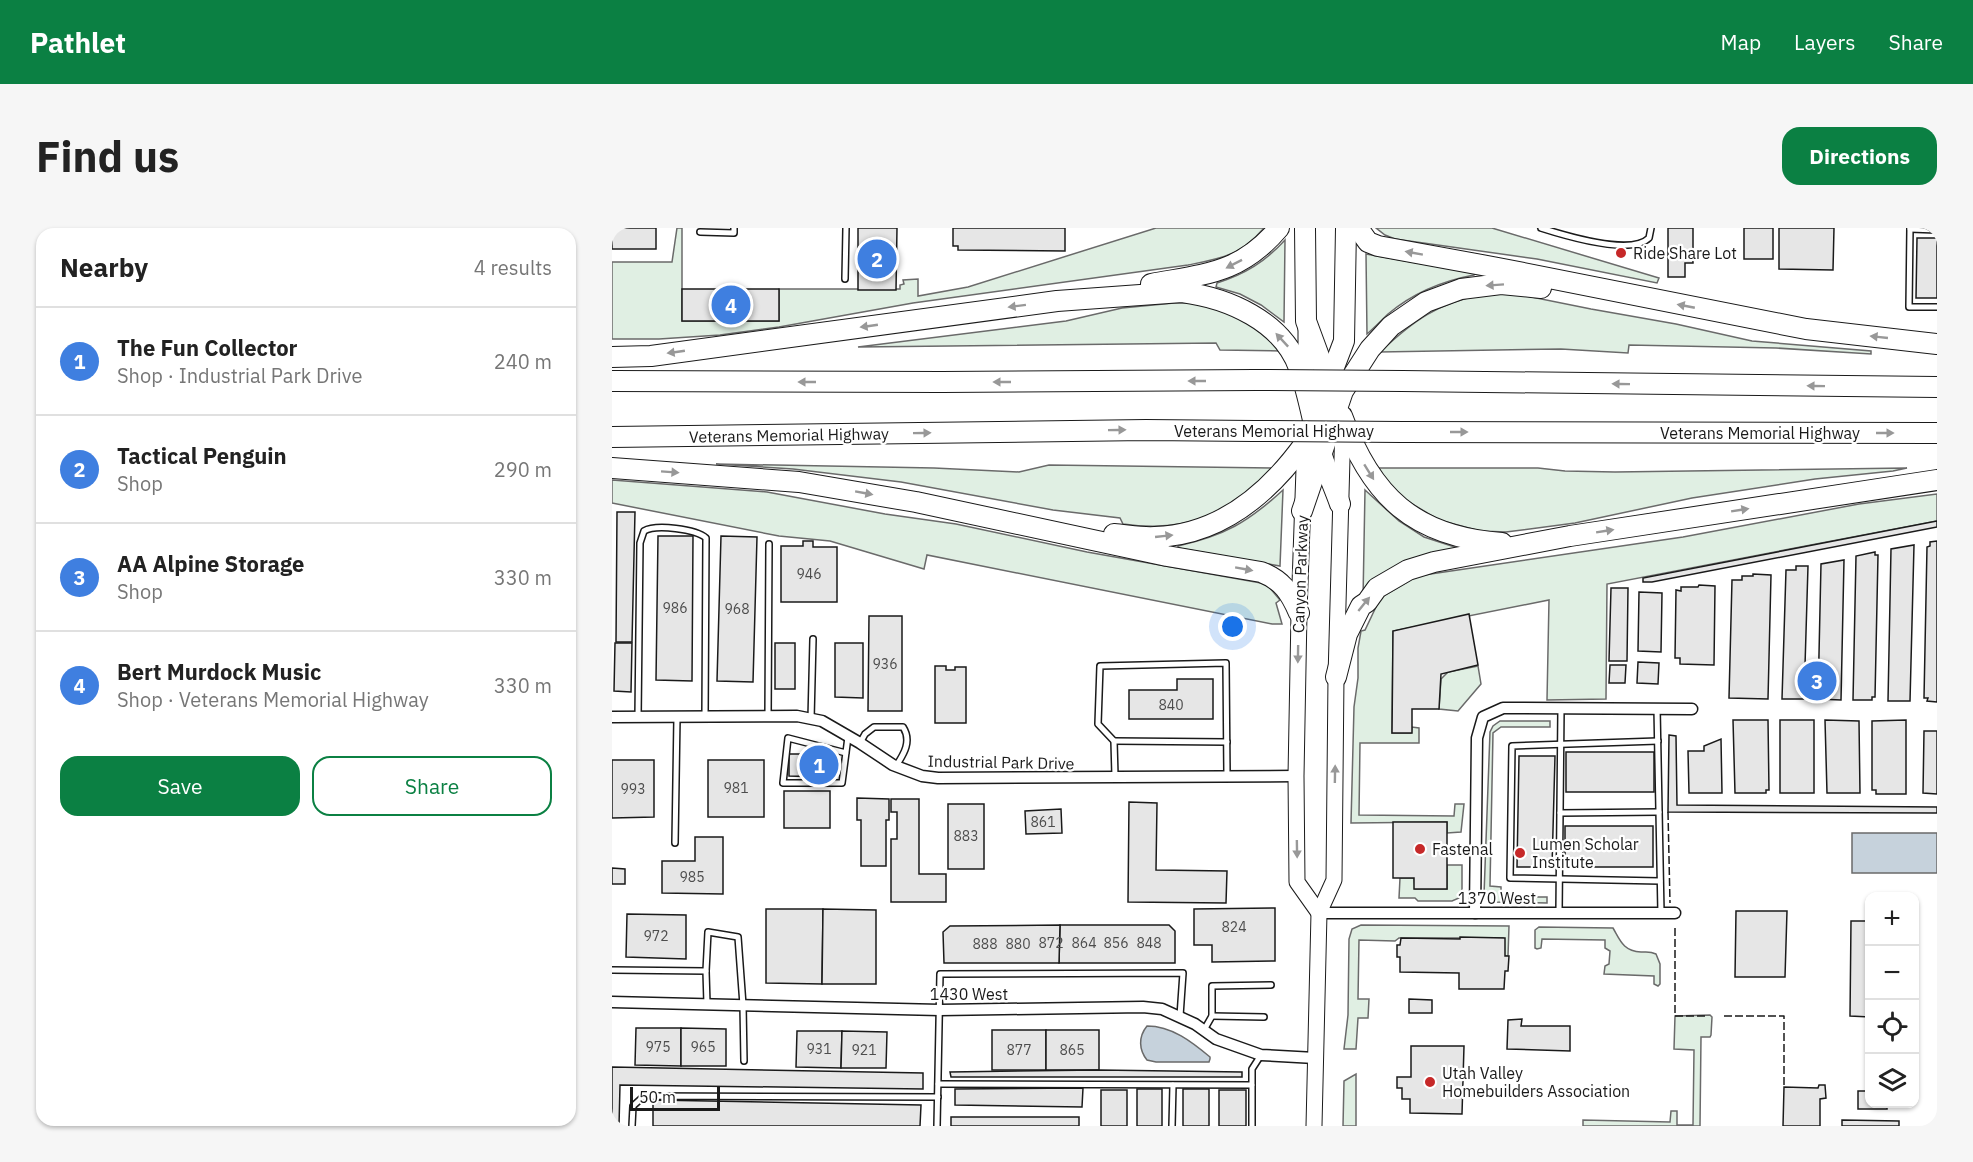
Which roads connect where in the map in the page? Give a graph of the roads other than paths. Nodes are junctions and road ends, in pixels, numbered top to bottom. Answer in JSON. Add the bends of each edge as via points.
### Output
{"nodes":[{"id":1,"x":734,"y":228,"type":"edge"},
{"id":2,"x":846,"y":228,"type":"edge"},
{"id":3,"x":1278,"y":228,"type":"edge"},
{"id":4,"x":1305,"y":228,"type":"edge"},
{"id":5,"x":1346,"y":228,"type":"edge"},
{"id":6,"x":1358,"y":228,"type":"edge"},
{"id":7,"x":1541,"y":228,"type":"edge"},
{"id":8,"x":1651,"y":228,"type":"edge"},
{"id":9,"x":1910,"y":229,"type":"edge"},
{"id":10,"x":1937,"y":230,"type":"edge"},
{"id":11,"x":700,"y":232,"type":"dead end"},
{"id":12,"x":845,"y":279,"type":"dead end"},
{"id":13,"x":1057,"y":301,"type":"junction"},
{"id":14,"x":1657,"y":301,"type":"junction"},
{"id":15,"x":1937,"y":308,"type":"edge"},
{"id":16,"x":1306,"y":321,"type":"junction"},
{"id":17,"x":1937,"y":344,"type":"edge"},
{"id":18,"x":612,"y":357,"type":"edge"},
{"id":19,"x":612,"y":381,"type":"edge"},
{"id":20,"x":1937,"y":387,"type":"edge"},
{"id":21,"x":1306,"y":392,"type":"junction"},
{"id":22,"x":1338,"y":400,"type":"junction"},
{"id":23,"x":1313,"y":420,"type":"junction"},
{"id":24,"x":1937,"y":433,"type":"edge"},
{"id":25,"x":612,"y":437,"type":"edge"},
{"id":26,"x":1305,"y":441,"type":"junction"},
{"id":27,"x":1322,"y":454,"type":"junction"},
{"id":28,"x":612,"y":468,"type":"edge"},
{"id":29,"x":1937,"y":480,"type":"edge"},
{"id":30,"x":1340,"y":504,"type":"junction"},
{"id":31,"x":1302,"y":511,"type":"junction"},
{"id":32,"x":1022,"y":524,"type":"junction"},
{"id":33,"x":1570,"y":536,"type":"junction"},
{"id":34,"x":769,"y":544,"type":"dead end"},
{"id":35,"x":1299,"y":613,"type":"junction"},
{"id":36,"x":813,"y":639,"type":"dead end"},
{"id":37,"x":1336,"y":677,"type":"junction"},
{"id":38,"x":1561,"y":708,"type":"junction"},
{"id":39,"x":1657,"y":708,"type":"junction"},
{"id":40,"x":1692,"y":709,"type":"dead end"},
{"id":41,"x":612,"y":717,"type":"edge"},
{"id":42,"x":638,"y":717,"type":"junction"},
{"id":43,"x":677,"y":717,"type":"junction"},
{"id":44,"x":705,"y":717,"type":"junction"},
{"id":45,"x":768,"y":717,"type":"junction"},
{"id":46,"x":811,"y":719,"type":"junction"},
{"id":47,"x":848,"y":737,"type":"junction"},
{"id":48,"x":1114,"y":741,"type":"junction"},
{"id":49,"x":1658,"y":741,"type":"junction"},
{"id":50,"x":1227,"y":742,"type":"junction"},
{"id":51,"x":860,"y":743,"type":"junction"},
{"id":52,"x":1560,"y":744,"type":"junction"},
{"id":53,"x":846,"y":753,"type":"junction"},
{"id":54,"x":896,"y":766,"type":"junction"},
{"id":55,"x":1296,"y":776,"type":"junction"},
{"id":56,"x":1227,"y":777,"type":"junction"},
{"id":57,"x":1115,"y":778,"type":"junction"},
{"id":58,"x":1659,"y":812,"type":"junction"},
{"id":59,"x":1560,"y":813,"type":"junction"},
{"id":60,"x":675,"y":843,"type":"dead end"},
{"id":61,"x":1559,"y":879,"type":"junction"},
{"id":62,"x":1660,"y":881,"type":"junction"},
{"id":63,"x":1319,"y":913,"type":"junction"},
{"id":64,"x":1559,"y":913,"type":"junction"},
{"id":65,"x":1661,"y":913,"type":"junction"},
{"id":66,"x":1475,"y":914,"type":"junction"},
{"id":67,"x":1675,"y":914,"type":"dead end"},
{"id":68,"x":612,"y":970,"type":"edge"},
{"id":69,"x":706,"y":971,"type":"junction"},
{"id":70,"x":1271,"y":985,"type":"dead end"},
{"id":71,"x":612,"y":1002,"type":"edge"},
{"id":72,"x":707,"y":1004,"type":"junction"},
{"id":73,"x":743,"y":1005,"type":"junction"},
{"id":74,"x":940,"y":1010,"type":"junction"},
{"id":75,"x":1180,"y":1016,"type":"junction"},
{"id":76,"x":1212,"y":1016,"type":"junction"},
{"id":77,"x":1264,"y":1017,"type":"dead end"},
{"id":78,"x":1204,"y":1030,"type":"junction"},
{"id":79,"x":1261,"y":1055,"type":"junction"},
{"id":80,"x":1316,"y":1058,"type":"junction"},
{"id":81,"x":744,"y":1061,"type":"dead end"},
{"id":82,"x":938,"y":1084,"type":"junction"},
{"id":83,"x":1173,"y":1085,"type":"junction"},
{"id":84,"x":1252,"y":1085,"type":"junction"},
{"id":85,"x":938,"y":1097,"type":"junction"},
{"id":86,"x":632,"y":1126,"type":"edge"},
{"id":87,"x":937,"y":1126,"type":"edge"},
{"id":88,"x":1172,"y":1126,"type":"edge"},
{"id":89,"x":1252,"y":1126,"type":"edge"},
{"id":90,"x":1314,"y":1126,"type":"edge"}],
"edges":[{"from":1,"to":11,"type":"lane","via":[[734,232]]},
{"from":2,"to":12,"type":"lane"},
{"from":3,"to":13,"type":"highway","one_way":true,"via":[[1253,254],[1221,271]]},
{"from":4,"to":16,"type":"highway","name":"Canyon Parkway"},
{"from":5,"to":22,"type":"highway","via":[[1344,341]]},
{"from":14,"to":6,"type":"highway","one_way":true,"via":[[1378,246],[1368,242]]},
{"from":7,"to":8,"type":"lane","via":[[1593,242],[1640,245],[1649,238]]},
{"from":9,"to":10,"type":"lane"},
{"from":9,"to":15,"type":"lane","via":[[1909,307]]},
{"from":13,"to":18,"type":"highway","one_way":true,"via":[[651,356]]},
{"from":21,"to":13,"type":"highway","one_way":true,"via":[[1290,349],[1260,320],[1228,302],[1182,292]]},
{"from":17,"to":14,"type":"highway","one_way":true,"via":[[1806,329]]},
{"from":14,"to":22,"type":"highway","one_way":true,"via":[[1501,284],[1461,289],[1426,302],[1391,327],[1370,349]]},
{"from":16,"to":21,"type":"main road","name":"Canyon Parkway"},
{"from":16,"to":22,"type":"highway"},
{"from":20,"to":19,"type":"highway","one_way":true,"bridge":true,"via":[[1255,380]]},
{"from":21,"to":23,"type":"highway"},
{"from":21,"to":26,"type":"main road","name":"Canyon Parkway"},
{"from":22,"to":23,"type":"highway"},
{"from":22,"to":27,"type":"highway"},
{"from":22,"to":30,"type":"main road"},
{"from":22,"to":33,"type":"highway","one_way":true,"via":[[1352,445],[1383,493],[1404,511],[1456,536],[1501,543]]},
{"from":23,"to":26,"type":"highway"},
{"from":23,"to":27,"type":"highway"},
{"from":25,"to":24,"type":"highway","name":"Veterans Memorial Highway","one_way":true,"bridge":true,"via":[[1146,430]]},
{"from":26,"to":31,"type":"main road","name":"Canyon Parkway"},
{"from":32,"to":26,"type":"highway","one_way":true,"via":[[1154,538],[1201,530],[1250,502],[1275,480]]},
{"from":27,"to":30,"type":"highway"},
{"from":27,"to":31,"type":"highway"},
{"from":28,"to":32,"type":"highway","one_way":true,"via":[[799,482]]},
{"from":33,"to":29,"type":"highway","one_way":true},
{"from":30,"to":37,"type":"main road"},
{"from":31,"to":35,"type":"main road","name":"Canyon Parkway"},
{"from":32,"to":35,"type":"highway","one_way":true,"via":[[1261,572],[1286,588]]},
{"from":37,"to":33,"type":"highway","one_way":true,"via":[[1347,634],[1361,606],[1389,579],[1434,562]]},
{"from":34,"to":45,"type":"lane"},
{"from":35,"to":55,"type":"main road","name":"Canyon Parkway","one_way":true},
{"from":36,"to":46,"type":"lane"},
{"from":63,"to":37,"type":"main road","one_way":true,"via":[[1334,880]]},
{"from":38,"to":39,"type":"street"},
{"from":38,"to":52,"type":"lane"},
{"from":38,"to":66,"type":"street","via":[[1503,708],[1483,717],[1477,738]]},
{"from":39,"to":40,"type":"street"},
{"from":39,"to":49,"type":"lane"},
{"from":41,"to":42,"type":"street","name":"Industrial Park Drive"},
{"from":42,"to":43,"type":"street","name":"Industrial Park Drive"},
{"from":42,"to":44,"type":"lane","via":[[640,543],[644,531],[653,527],[696,532],[706,538]]},
{"from":43,"to":44,"type":"street","name":"Industrial Park Drive"},
{"from":43,"to":60,"type":"lane"},
{"from":44,"to":45,"type":"street","name":"Industrial Park Drive"},
{"from":45,"to":46,"type":"street","name":"Industrial Park Drive"},
{"from":46,"to":47,"type":"street","name":"Industrial Park Drive"},
{"from":47,"to":51,"type":"street","name":"Industrial Park Drive"},
{"from":47,"to":53,"type":"lane"},
{"from":48,"to":50,"type":"lane"},
{"from":48,"to":50,"type":"lane","via":[[1098,724],[1100,666],[1226,663]]},
{"from":48,"to":57,"type":"lane"},
{"from":49,"to":52,"type":"lane"},
{"from":49,"to":58,"type":"lane"},
{"from":50,"to":56,"type":"lane"},
{"from":51,"to":54,"type":"street","name":"Industrial Park Drive"},
{"from":51,"to":54,"type":"lane","via":[[873,727],[903,727],[906,749]]},
{"from":52,"to":59,"type":"lane"},
{"from":52,"to":61,"type":"lane","via":[[1512,746],[1509,878]]},
{"from":53,"to":53,"type":"lane","via":[[788,738],[783,783],[842,783]]},
{"from":54,"to":57,"type":"street","name":"Industrial Park Drive","via":[[938,778]]},
{"from":55,"to":56,"type":"street","name":"Industrial Park Drive"},
{"from":55,"to":63,"type":"main road","name":"Canyon Parkway","one_way":true,"via":[[1297,882]]},
{"from":56,"to":57,"type":"street","name":"Industrial Park Drive"},
{"from":58,"to":59,"type":"lane"},
{"from":58,"to":62,"type":"lane"},
{"from":59,"to":61,"type":"lane"},
{"from":61,"to":62,"type":"lane"},
{"from":61,"to":64,"type":"lane"},
{"from":62,"to":65,"type":"lane"},
{"from":63,"to":66,"type":"street","name":"1370 West"},
{"from":63,"to":80,"type":"main road"},
{"from":64,"to":65,"type":"street","name":"1370 West"},
{"from":64,"to":66,"type":"street","name":"1370 West"},
{"from":65,"to":67,"type":"street","name":"1370 West"},
{"from":68,"to":69,"type":"lane"},
{"from":69,"to":72,"type":"lane"},
{"from":69,"to":73,"type":"lane","via":[[708,932],[738,936]]},
{"from":70,"to":76,"type":"lane","via":[[1212,986]]},
{"from":71,"to":72,"type":"street","name":"1430 West"},
{"from":72,"to":73,"type":"street","name":"1430 West"},
{"from":73,"to":74,"type":"street","name":"1430 West"},
{"from":73,"to":81,"type":"lane"},
{"from":74,"to":75,"type":"street","name":"1430 West","via":[[1143,1007]]},
{"from":74,"to":75,"type":"lane","via":[[940,974],[1183,973]]},
{"from":74,"to":82,"type":"lane"},
{"from":75,"to":78,"type":"street","name":"1430 West"},
{"from":76,"to":77,"type":"lane"},
{"from":76,"to":78,"type":"lane"},
{"from":78,"to":79,"type":"street","name":"1430 West","via":[[1216,1039]]},
{"from":79,"to":80,"type":"street","name":"1430 West"},
{"from":79,"to":84,"type":"lane","via":[[1252,1070]]},
{"from":80,"to":90,"type":"main road"},
{"from":82,"to":83,"type":"lane"},
{"from":82,"to":85,"type":"lane"},
{"from":83,"to":84,"type":"lane"},
{"from":83,"to":88,"type":"lane"},
{"from":84,"to":89,"type":"lane"},
{"from":85,"to":86,"type":"lane","via":[[644,1095],[633,1106]]},
{"from":85,"to":87,"type":"lane"}]}
